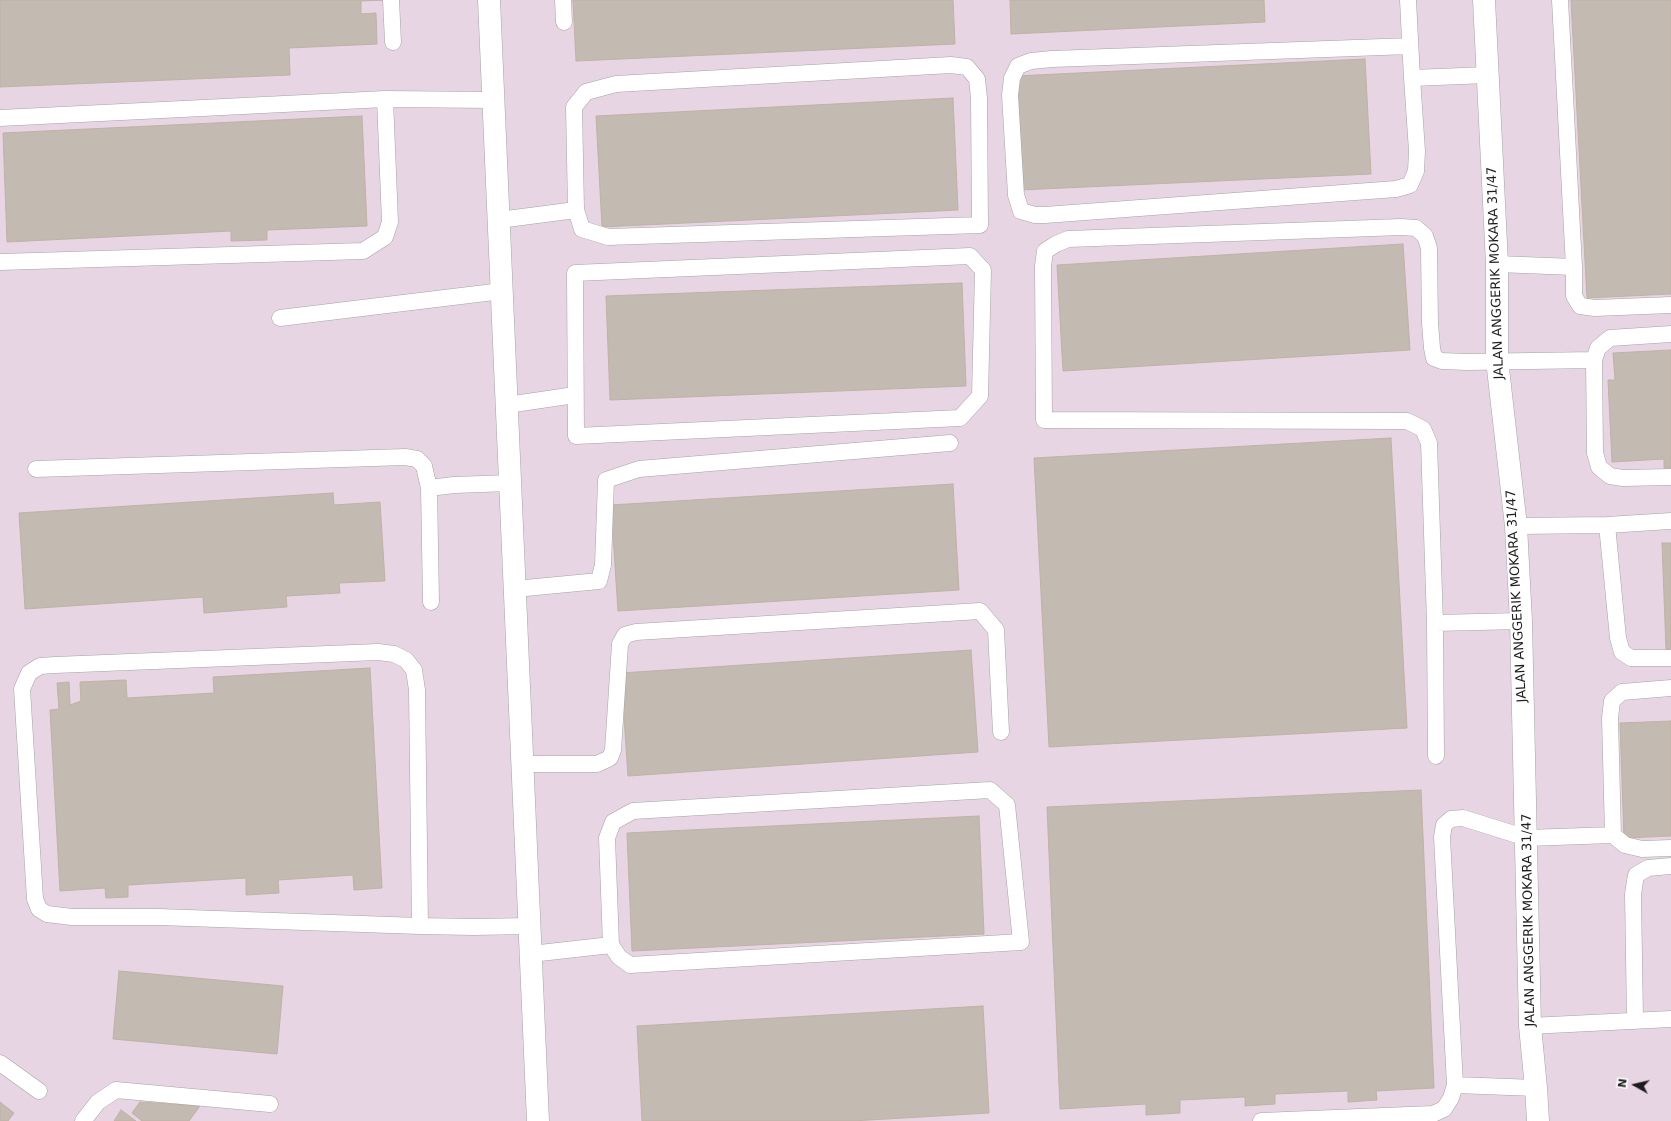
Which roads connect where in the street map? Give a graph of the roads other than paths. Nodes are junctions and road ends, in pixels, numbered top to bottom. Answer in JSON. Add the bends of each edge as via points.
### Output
{"nodes":[{"id":1,"x":391,"y":0,"type":"edge"},
{"id":2,"x":489,"y":0,"type":"edge"},
{"id":3,"x":564,"y":0,"type":"edge"},
{"id":4,"x":1408,"y":0,"type":"edge"},
{"id":5,"x":1484,"y":0,"type":"edge"},
{"id":6,"x":1560,"y":0,"type":"edge"},
{"id":7,"x":564,"y":22,"type":"dead end"},
{"id":8,"x":393,"y":42,"type":"dead end"},
{"id":9,"x":1410,"y":46,"type":"junction"},
{"id":10,"x":1488,"y":75,"type":"junction"},
{"id":11,"x":1412,"y":78,"type":"junction"},
{"id":12,"x":385,"y":100,"type":"junction"},
{"id":13,"x":494,"y":100,"type":"junction"},
{"id":14,"x":0,"y":118,"type":"edge"},
{"id":15,"x":576,"y":210,"type":"junction"},
{"id":16,"x":498,"y":220,"type":"junction"},
{"id":17,"x":0,"y":262,"type":"edge"},
{"id":18,"x":1497,"y":264,"type":"junction"},
{"id":19,"x":1574,"y":266,"type":"junction"},
{"id":20,"x":502,"y":290,"type":"junction"},
{"id":21,"x":1671,"y":305,"type":"edge"},
{"id":22,"x":280,"y":318,"type":"dead end"},
{"id":23,"x":1671,"y":334,"type":"edge"},
{"id":24,"x":1497,"y":360,"type":"junction"},
{"id":25,"x":1594,"y":360,"type":"junction"},
{"id":26,"x":575,"y":395,"type":"junction"},
{"id":27,"x":507,"y":405,"type":"junction"},
{"id":28,"x":950,"y":443,"type":"dead end"},
{"id":29,"x":36,"y":469,"type":"dead end"},
{"id":30,"x":1671,"y":477,"type":"edge"},
{"id":31,"x":510,"y":483,"type":"junction"},
{"id":32,"x":429,"y":488,"type":"junction"},
{"id":33,"x":1671,"y":522,"type":"edge"},
{"id":34,"x":1607,"y":525,"type":"junction"},
{"id":35,"x":1516,"y":526,"type":"junction"},
{"id":36,"x":515,"y":589,"type":"junction"},
{"id":37,"x":431,"y":602,"type":"dead end"},
{"id":38,"x":1521,"y":621,"type":"junction"},
{"id":39,"x":1435,"y":623,"type":"junction"},
{"id":40,"x":1671,"y":658,"type":"edge"},
{"id":41,"x":1671,"y":688,"type":"edge"},
{"id":42,"x":1001,"y":732,"type":"dead end"},
{"id":43,"x":1436,"y":756,"type":"dead end"},
{"id":44,"x":523,"y":764,"type":"junction"},
{"id":45,"x":1613,"y":835,"type":"junction"},
{"id":46,"x":1527,"y":838,"type":"junction"},
{"id":47,"x":1671,"y":848,"type":"edge"},
{"id":48,"x":1671,"y":866,"type":"edge"},
{"id":49,"x":420,"y":926,"type":"junction"},
{"id":50,"x":530,"y":926,"type":"junction"},
{"id":51,"x":611,"y":945,"type":"junction"},
{"id":52,"x":531,"y":954,"type":"junction"},
{"id":53,"x":1671,"y":1019,"type":"edge"},
{"id":54,"x":1635,"y":1021,"type":"junction"},
{"id":55,"x":1530,"y":1026,"type":"junction"},
{"id":56,"x":0,"y":1063,"type":"edge"},
{"id":57,"x":1455,"y":1085,"type":"junction"},
{"id":58,"x":1536,"y":1088,"type":"junction"},
{"id":59,"x":39,"y":1091,"type":"dead end"},
{"id":60,"x":270,"y":1104,"type":"dead end"},
{"id":61,"x":83,"y":1121,"type":"edge"},
{"id":62,"x":538,"y":1121,"type":"edge"},
{"id":63,"x":1261,"y":1121,"type":"edge"},
{"id":64,"x":1538,"y":1121,"type":"edge"}],
"edges":[{"from":1,"to":8,"type":"lane"},
{"from":2,"to":13,"type":"street"},
{"from":3,"to":7,"type":"lane"},
{"from":4,"to":9,"type":"lane"},
{"from":5,"to":10,"type":"street","name":"JALAN ANGGERIK MOKARA 31/47"},
{"from":6,"to":19,"type":"lane"},
{"from":9,"to":11,"type":"lane"},
{"from":9,"to":11,"type":"lane","via":[[1031,61],[1018,66],[1012,78],[1010,95],[1016,195],[1021,211],[1035,215],[1396,189],[1410,185],[1416,171],[1417,151]]},
{"from":10,"to":11,"type":"lane"},
{"from":10,"to":18,"type":"street","name":"JALAN ANGGERIK MOKARA 31/47"},
{"from":12,"to":13,"type":"lane"},
{"from":12,"to":14,"type":"lane"},
{"from":12,"to":17,"type":"lane","via":[[390,222],[385,237],[363,251]]},
{"from":13,"to":16,"type":"street"},
{"from":15,"to":15,"type":"lane","via":[[582,229],[608,237],[980,225],[979,98],[976,79],[967,67],[951,65],[616,84],[586,92],[574,107]]},
{"from":15,"to":16,"type":"lane"},
{"from":16,"to":20,"type":"street"},
{"from":18,"to":19,"type":"lane"},
{"from":18,"to":24,"type":"street","name":"JALAN ANGGERIK MOKARA 31/47"},
{"from":19,"to":21,"type":"lane","via":[[1574,296],[1580,306],[1595,308]]},
{"from":20,"to":22,"type":"lane"},
{"from":20,"to":27,"type":"street"},
{"from":23,"to":25,"type":"lane","via":[[1610,338],[1598,348]]},
{"from":24,"to":25,"type":"lane"},
{"from":24,"to":35,"type":"street","name":"JALAN ANGGERIK MOKARA 31/47"},
{"from":24,"to":39,"type":"lane","via":[[1442,361],[1434,358],[1430,323],[1429,248],[1425,236],[1416,228],[1068,239],[1045,251],[1044,420],[1386,420],[1407,421],[1423,429],[1429,443]]},
{"from":25,"to":30,"type":"lane","via":[[1595,453],[1599,467],[1610,476],[1623,478]]},
{"from":26,"to":26,"type":"lane","via":[[575,273],[970,256],[983,270],[980,396],[960,418],[576,436]]},
{"from":26,"to":27,"type":"lane"},
{"from":27,"to":31,"type":"street"},
{"from":28,"to":36,"type":"lane","via":[[639,469],[606,480],[603,565],[599,581]]},
{"from":29,"to":32,"type":"lane","via":[[405,457],[417,459],[424,466]]},
{"from":31,"to":32,"type":"lane"},
{"from":31,"to":36,"type":"street"},
{"from":32,"to":37,"type":"lane"},
{"from":33,"to":34,"type":"lane"},
{"from":34,"to":35,"type":"lane"},
{"from":34,"to":40,"type":"lane","via":[[1618,638],[1622,652],[1631,658]]},
{"from":35,"to":38,"type":"street","name":"JALAN ANGGERIK MOKARA 31/47"},
{"from":36,"to":44,"type":"street"},
{"from":38,"to":39,"type":"lane"},
{"from":38,"to":46,"type":"street","name":"JALAN ANGGERIK MOKARA 31/47"},
{"from":39,"to":43,"type":"lane"},
{"from":41,"to":45,"type":"lane","via":[[1622,692],[1612,701],[1610,718]]},
{"from":42,"to":44,"type":"lane","via":[[996,630],[980,611],[636,632],[625,635],[620,644],[614,750],[610,758],[597,764]]},
{"from":44,"to":50,"type":"street"},
{"from":45,"to":46,"type":"lane"},
{"from":45,"to":47,"type":"lane","via":[[1625,845],[1642,849]]},
{"from":46,"to":55,"type":"street","name":"JALAN ANGGERIK MOKARA 31/47"},
{"from":46,"to":57,"type":"lane","via":[[1463,818],[1451,819],[1444,825],[1442,837]]},
{"from":48,"to":54,"type":"lane","via":[[1648,868],[1636,875],[1633,894]]},
{"from":49,"to":49,"type":"lane","via":[[417,690],[414,670],[406,660],[394,654],[378,652],[55,665],[40,666],[29,672],[22,690],[35,899],[39,909],[47,914],[72,917],[159,917]]},
{"from":49,"to":50,"type":"lane"},
{"from":50,"to":52,"type":"street"},
{"from":51,"to":51,"type":"lane","via":[[607,838],[612,822],[633,811],[990,790],[1007,805],[1021,942],[630,965],[619,957]]},
{"from":51,"to":52,"type":"lane"},
{"from":52,"to":62,"type":"street"},
{"from":53,"to":54,"type":"lane"},
{"from":54,"to":55,"type":"lane"},
{"from":55,"to":58,"type":"street","name":"JALAN ANGGERIK MOKARA 31/47"},
{"from":56,"to":59,"type":"lane"},
{"from":57,"to":58,"type":"lane"},
{"from":57,"to":63,"type":"lane","via":[[1444,1109],[1433,1114]]},
{"from":58,"to":64,"type":"street","name":"JALAN ANGGERIK MOKARA 31/47"},
{"from":60,"to":61,"type":"lane","via":[[116,1090],[98,1102]]}]}
